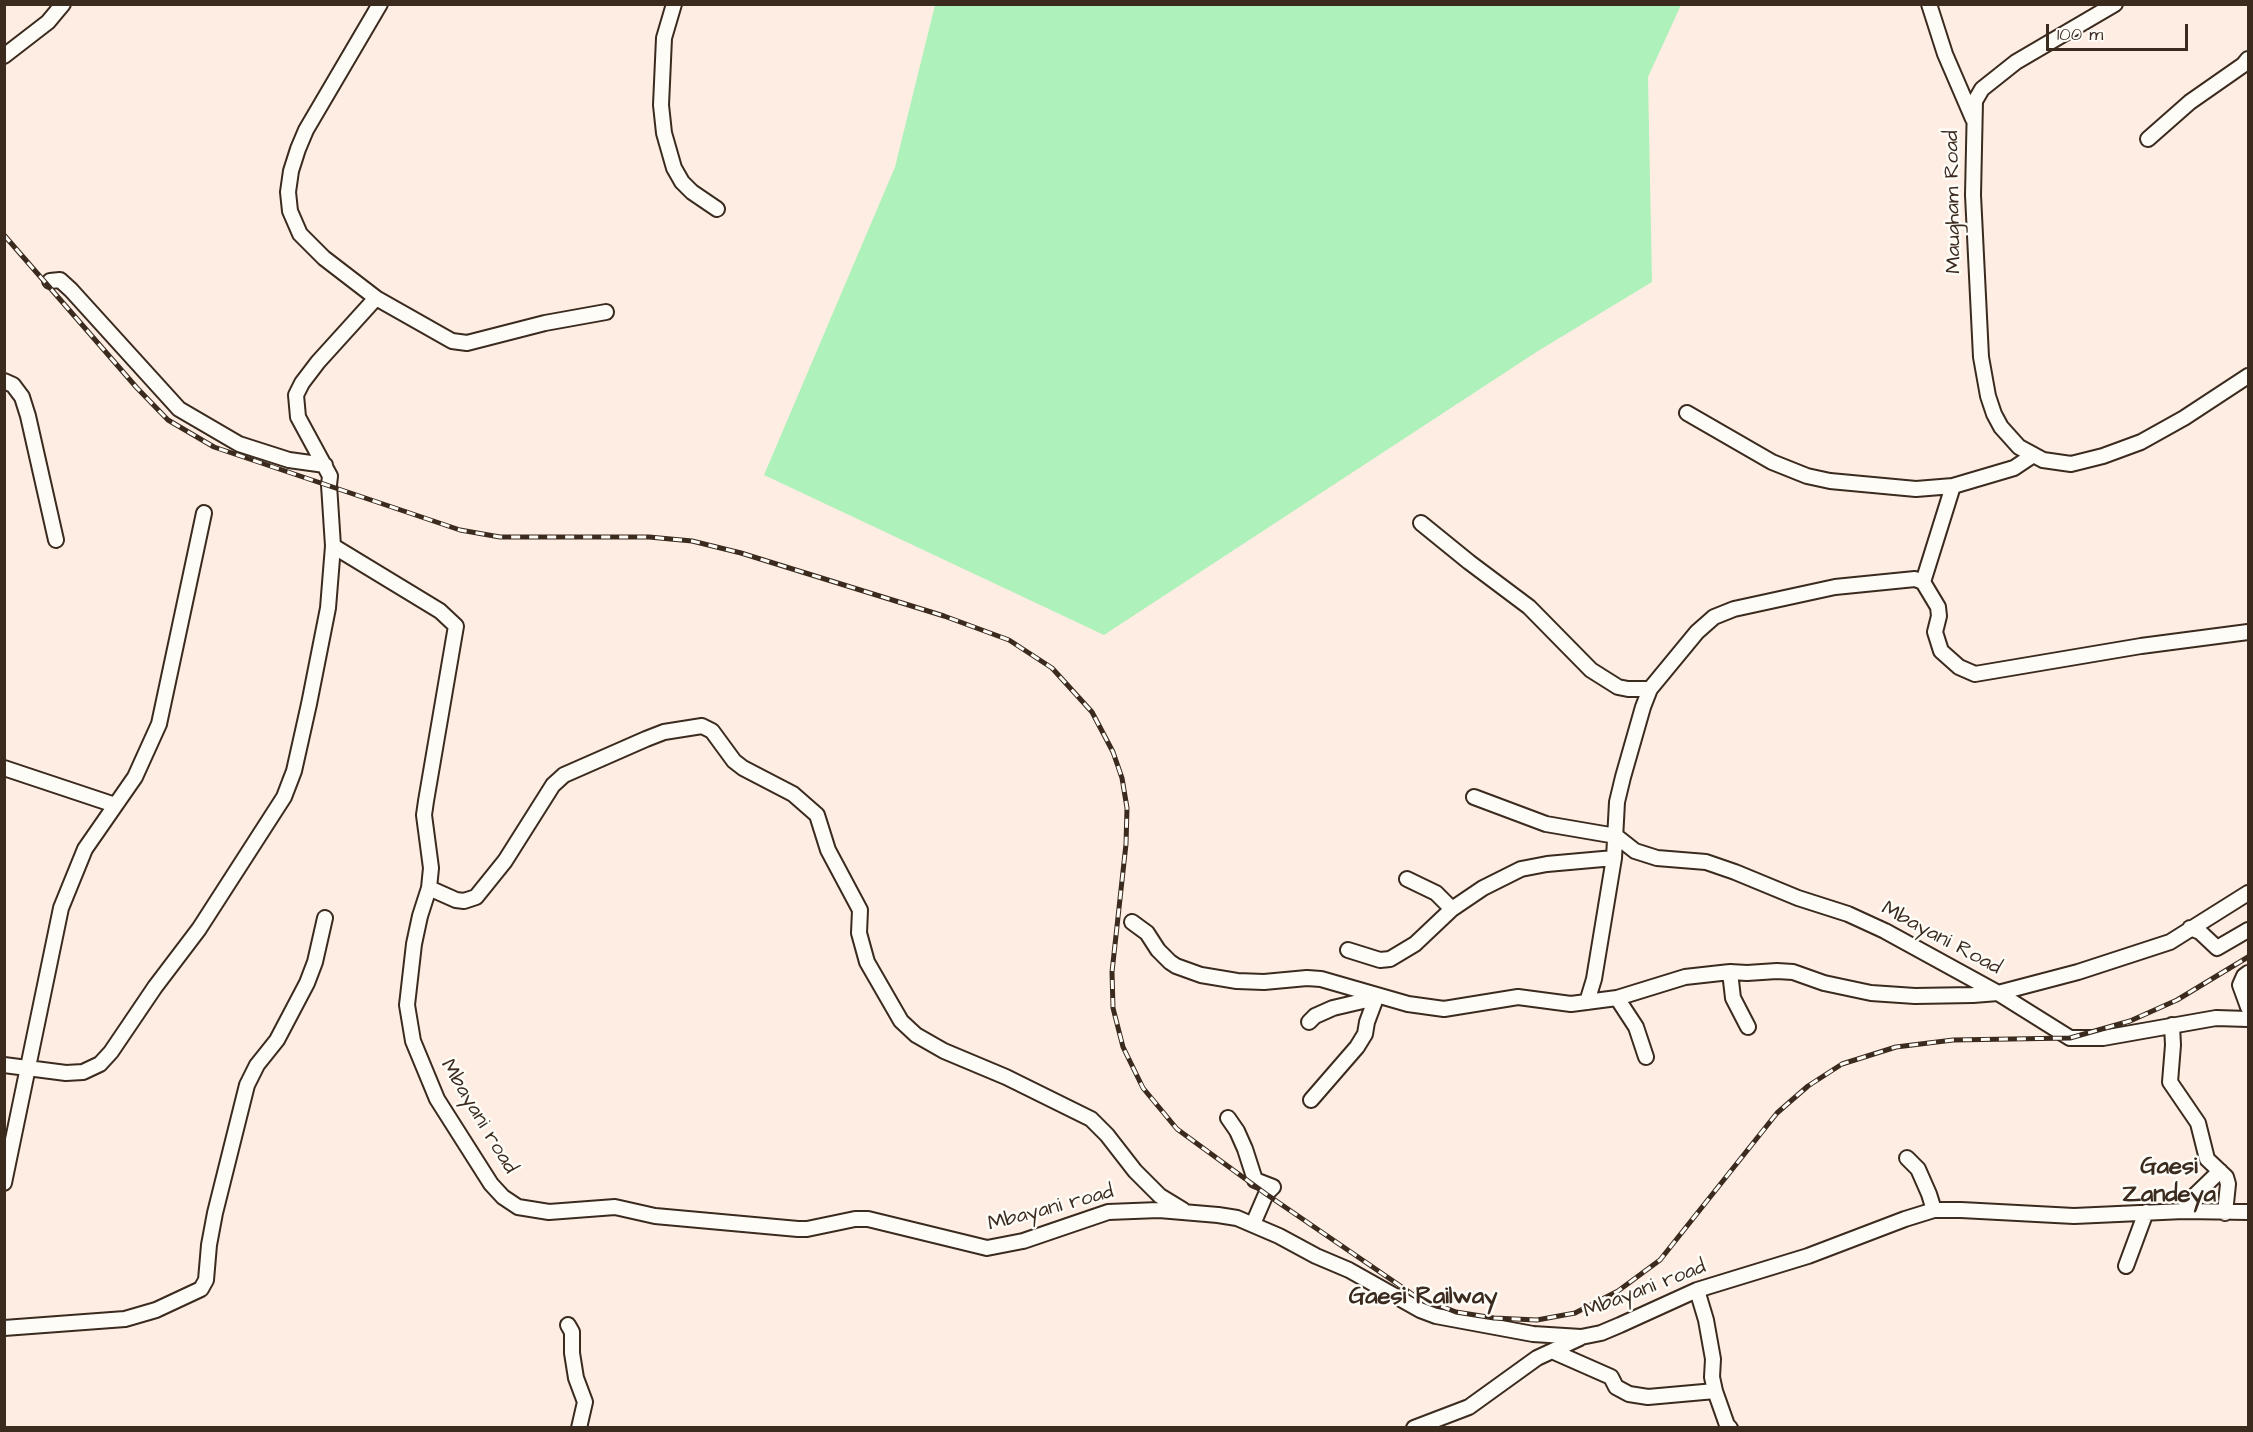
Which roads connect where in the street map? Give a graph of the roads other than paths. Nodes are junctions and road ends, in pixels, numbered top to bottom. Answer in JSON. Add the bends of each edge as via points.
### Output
{"nodes":[{"id":1,"x":63,"y":4,"type":"edge"},
{"id":2,"x":380,"y":4,"type":"edge"},
{"id":3,"x":674,"y":4,"type":"edge"},
{"id":4,"x":1929,"y":4,"type":"edge"},
{"id":5,"x":2115,"y":4,"type":"edge"},
{"id":6,"x":4,"y":56,"type":"edge"},
{"id":7,"x":2248,"y":59,"type":"edge"},
{"id":8,"x":1973,"y":121,"type":"junction"},
{"id":9,"x":2148,"y":139,"type":"dead end"},
{"id":10,"x":717,"y":209,"type":"dead end"},
{"id":11,"x":50,"y":281,"type":"dead end"},
{"id":12,"x":376,"y":298,"type":"junction"},
{"id":13,"x":606,"y":312,"type":"dead end"},
{"id":14,"x":2248,"y":376,"type":"edge"},
{"id":15,"x":4,"y":381,"type":"edge"},
{"id":16,"x":1687,"y":413,"type":"dead end"},
{"id":17,"x":2032,"y":456,"type":"junction"},
{"id":18,"x":325,"y":465,"type":"junction"},
{"id":19,"x":1953,"y":486,"type":"junction"},
{"id":20,"x":204,"y":513,"type":"dead end"},
{"id":21,"x":1421,"y":523,"type":"dead end"},
{"id":22,"x":56,"y":540,"type":"dead end"},
{"id":23,"x":333,"y":546,"type":"junction"},
{"id":24,"x":1923,"y":582,"type":"junction"},
{"id":25,"x":2248,"y":632,"type":"edge"},
{"id":26,"x":1650,"y":689,"type":"junction"},
{"id":27,"x":4,"y":768,"type":"edge"},
{"id":28,"x":1474,"y":797,"type":"dead end"},
{"id":29,"x":115,"y":805,"type":"junction"},
{"id":30,"x":1616,"y":836,"type":"junction"},
{"id":31,"x":1614,"y":858,"type":"junction"},
{"id":32,"x":1407,"y":879,"type":"dead end"},
{"id":33,"x":429,"y":888,"type":"junction"},
{"id":34,"x":2248,"y":893,"type":"edge"},
{"id":35,"x":1452,"y":909,"type":"junction"},
{"id":36,"x":325,"y":918,"type":"dead end"},
{"id":37,"x":1132,"y":922,"type":"dead end"},
{"id":38,"x":2190,"y":928,"type":"junction"},
{"id":39,"x":2248,"y":930,"type":"edge"},
{"id":40,"x":1348,"y":950,"type":"dead end"},
{"id":41,"x":1730,"y":972,"type":"junction"},
{"id":42,"x":2248,"y":973,"type":"edge"},
{"id":43,"x":1998,"y":993,"type":"junction"},
{"id":44,"x":1379,"y":997,"type":"junction"},
{"id":45,"x":1617,"y":998,"type":"junction"},
{"id":46,"x":1587,"y":1002,"type":"junction"},
{"id":47,"x":2248,"y":1007,"type":"edge"},
{"id":48,"x":2248,"y":1019,"type":"edge"},
{"id":49,"x":1309,"y":1022,"type":"dead end"},
{"id":50,"x":2172,"y":1025,"type":"junction"},
{"id":51,"x":1748,"y":1027,"type":"dead end"},
{"id":52,"x":1646,"y":1057,"type":"dead end"},
{"id":53,"x":4,"y":1065,"type":"edge"},
{"id":54,"x":28,"y":1069,"type":"junction"},
{"id":55,"x":1311,"y":1100,"type":"dead end"},
{"id":56,"x":1228,"y":1118,"type":"dead end"},
{"id":57,"x":1907,"y":1158,"type":"dead end"},
{"id":58,"x":2220,"y":1171,"type":"junction"},
{"id":59,"x":4,"y":1183,"type":"edge"},
{"id":60,"x":1934,"y":1210,"type":"junction"},
{"id":61,"x":2184,"y":1211,"type":"junction"},
{"id":62,"x":2146,"y":1212,"type":"junction"},
{"id":63,"x":2248,"y":1212,"type":"edge"},
{"id":64,"x":1188,"y":1213,"type":"junction"},
{"id":65,"x":2225,"y":1213,"type":"junction"},
{"id":66,"x":1253,"y":1224,"type":"junction"},
{"id":67,"x":2126,"y":1266,"type":"dead end"},
{"id":68,"x":1697,"y":1290,"type":"junction"},
{"id":69,"x":568,"y":1325,"type":"dead end"},
{"id":70,"x":4,"y":1328,"type":"edge"},
{"id":71,"x":1581,"y":1337,"type":"junction"},
{"id":72,"x":1552,"y":1351,"type":"junction"},
{"id":73,"x":1715,"y":1391,"type":"junction"},
{"id":74,"x":579,"y":1428,"type":"edge"},
{"id":75,"x":1414,"y":1428,"type":"edge"},
{"id":76,"x":1730,"y":1428,"type":"edge"}],
"edges":[{"from":1,"to":6,"type":"street","via":[[48,22]]},
{"from":2,"to":12,"type":"street","via":[[306,130],[288,192],[290,211],[300,234]]},
{"from":3,"to":10,"type":"street","via":[[664,38],[664,133],[682,182]]},
{"from":4,"to":8,"type":"street"},
{"from":5,"to":8,"type":"street","name":"Maugham Road","via":[[1994,77],[1975,101]]},
{"from":7,"to":9,"type":"street"},
{"from":8,"to":17,"type":"street","name":"Maugham Road","via":[[1981,357],[1988,396],[2001,427]]},
{"from":11,"to":18,"type":"street","via":[[60,280],[66,285],[179,409],[240,444],[289,460]]},
{"from":12,"to":13,"type":"street","via":[[461,343]]},
{"from":12,"to":18,"type":"street","via":[[318,362],[296,395],[298,417]]},
{"from":14,"to":17,"type":"street","via":[[2141,442],[2071,464]]},
{"from":15,"to":22,"type":"street","via":[[22,397]]},
{"from":16,"to":19,"type":"street","via":[[1758,455],[1807,476],[1916,489]]},
{"from":17,"to":19,"type":"street","via":[[2014,468]]},
{"from":18,"to":23,"type":"street","via":[[330,476]]},
{"from":19,"to":24,"type":"street"},
{"from":20,"to":29,"type":"street","via":[[159,724],[135,777]]},
{"from":21,"to":26,"type":"street","via":[[1529,607],[1591,670],[1618,687]]},
{"from":23,"to":33,"type":"street","name":"Mbayani road","via":[[440,611],[456,626],[424,815]]},
{"from":23,"to":54,"type":"street","via":[[328,609],[294,771],[284,797],[199,929],[100,1064],[83,1072]]},
{"from":24,"to":25,"type":"street","via":[[1938,607],[1935,632],[1941,651],[1974,674]]},
{"from":24,"to":26,"type":"street","via":[[1904,579],[1835,587],[1725,612],[1697,632]]},
{"from":26,"to":30,"type":"street","via":[[1617,802]]},
{"from":27,"to":29,"type":"street"},
{"from":28,"to":30,"type":"street","via":[[1546,824]]},
{"from":29,"to":54,"type":"street","via":[[86,849],[61,908]]},
{"from":30,"to":31,"type":"street"},
{"from":30,"to":43,"type":"street","name":"Mbayani Road","via":[[1641,854],[1706,862],[1848,914]]},
{"from":31,"to":35,"type":"street","via":[[1528,867],[1483,888]]},
{"from":31,"to":46,"type":"street"},
{"from":32,"to":35,"type":"street","via":[[1436,893]]},
{"from":33,"to":64,"type":"street","name":"Mbayani road","via":[[407,990],[413,1041],[434,1093],[479,1166],[497,1192],[518,1207],[549,1212],[615,1208],[655,1216],[798,1229],[868,1219],[987,1248],[1023,1241],[1108,1212]]},
{"from":33,"to":64,"type":"street","via":[[456,900],[476,897],[505,861],[553,786],[564,776],[646,738],[702,726],[712,731],[743,768],[793,794],[817,815],[828,850],[860,910],[859,933],[867,962],[901,1021],[944,1051],[1091,1119],[1160,1196]]},
{"from":34,"to":38,"type":"street"},
{"from":35,"to":40,"type":"street","via":[[1415,944],[1390,959],[1370,958]]},
{"from":36,"to":70,"type":"street","via":[[307,984],[247,1085],[215,1213],[206,1280],[201,1289],[156,1310],[125,1319]]},
{"from":37,"to":44,"type":"street","via":[[1147,933],[1170,962],[1201,975],[1264,982],[1321,979]]},
{"from":38,"to":39,"type":"street","via":[[2217,948]]},
{"from":38,"to":43,"type":"street","via":[[2170,942]]},
{"from":41,"to":43,"type":"street","via":[[1793,972],[1848,989],[1896,995]]},
{"from":41,"to":45,"type":"street","via":[[1685,977]]},
{"from":41,"to":51,"type":"street","via":[[1733,998]]},
{"from":42,"to":47,"type":"street","via":[[2241,985]]},
{"from":43,"to":50,"type":"street","name":"Mbayani Road","via":[[2070,1038],[2103,1038]]},
{"from":44,"to":46,"type":"street","via":[[1444,1009],[1518,997],[1563,1005]]},
{"from":44,"to":49,"type":"street","via":[[1325,1011]]},
{"from":44,"to":55,"type":"street","via":[[1357,1047]]},
{"from":45,"to":46,"type":"street"},
{"from":45,"to":52,"type":"street","via":[[1636,1027]]},
{"from":48,"to":50,"type":"street","name":"Mbayani Road","via":[[2216,1017]]},
{"from":50,"to":58,"type":"street","via":[[2169,1082],[2198,1123],[2207,1160]]},
{"from":53,"to":54,"type":"street"},
{"from":54,"to":59,"type":"street"},
{"from":56,"to":66,"type":"street","via":[[1256,1180],[1273,1187]]},
{"from":57,"to":60,"type":"street","via":[[1921,1175]]},
{"from":58,"to":61,"type":"street"},
{"from":58,"to":65,"type":"street","via":[[2228,1184]]},
{"from":60,"to":62,"type":"street","name":"Mbayani road","via":[[2074,1216]]},
{"from":60,"to":68,"type":"street","name":"Mbayani road","via":[[1808,1256]]},
{"from":61,"to":62,"type":"street","name":"Mbayani road"},
{"from":61,"to":65,"type":"street","name":"Mbayani road"},
{"from":62,"to":67,"type":"street"},
{"from":63,"to":65,"type":"street","name":"Mbayani road"},
{"from":64,"to":66,"type":"street","name":"Mbayani road","via":[[1237,1218]]},
{"from":66,"to":71,"type":"street","name":"Mbayani road","via":[[1436,1316],[1533,1334]]},
{"from":68,"to":71,"type":"street","name":"Mbayani road","via":[[1611,1329]]},
{"from":68,"to":73,"type":"street","via":[[1713,1359]]},
{"from":69,"to":74,"type":"street","via":[[576,1378],[585,1402]]},
{"from":71,"to":72,"type":"street"},
{"from":72,"to":73,"type":"street","via":[[1611,1377],[1616,1387],[1629,1394],[1648,1397]]},
{"from":72,"to":75,"type":"street","via":[[1469,1407]]},
{"from":73,"to":76,"type":"street"}]}
